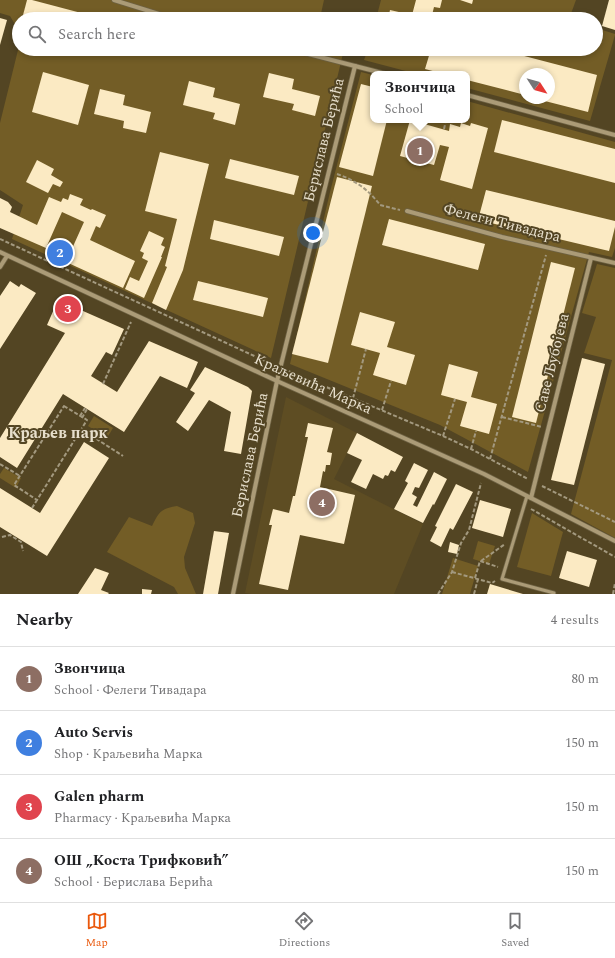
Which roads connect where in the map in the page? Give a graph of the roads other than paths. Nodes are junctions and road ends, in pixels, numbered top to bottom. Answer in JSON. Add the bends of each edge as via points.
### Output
{"nodes":[{"id":1,"x":114,"y":0,"type":"edge"},
{"id":2,"x":153,"y":12,"type":"edge"},
{"id":3,"x":316,"y":56,"type":"edge"},
{"id":4,"x":354,"y":66,"type":"junction"},
{"id":5,"x":374,"y":71,"type":"edge"},
{"id":6,"x":470,"y":96,"type":"edge"},
{"id":7,"x":615,"y":135,"type":"edge"},
{"id":8,"x":407,"y":211,"type":"road end"},
{"id":9,"x":0,"y":252,"type":"edge"},
{"id":10,"x":8,"y":256,"type":"junction"},
{"id":11,"x":591,"y":258,"type":"junction"},
{"id":12,"x":615,"y":263,"type":"edge"},
{"id":13,"x":0,"y":267,"type":"edge"},
{"id":14,"x":278,"y":381,"type":"junction"},
{"id":15,"x":529,"y":497,"type":"junction"},
{"id":16,"x":615,"y":541,"type":"edge"},
{"id":17,"x":554,"y":593,"type":"dead end"},
{"id":18,"x":233,"y":594,"type":"edge"}],
"edges":[{"from":1,"to":2,"type":"street"},
{"from":3,"to":4,"type":"street"},
{"from":4,"to":5,"type":"street"},
{"from":4,"to":14,"type":"street","name":"Берислава Берића"},
{"from":6,"to":7,"type":"street"},
{"from":8,"to":11,"type":"street","name":"Фелеги Тивадара"},
{"from":9,"to":10,"type":"street","name":"Краљевића Марка"},
{"from":10,"to":13,"type":"street"},
{"from":10,"to":14,"type":"street","name":"Краљевића Марка"},
{"from":11,"to":12,"type":"street"},
{"from":11,"to":15,"type":"street","name":"Саве Љубојева","via":[[535,483]]},
{"from":14,"to":15,"type":"street","name":"Краљевића Марка"},
{"from":14,"to":18,"type":"street","name":"Берислава Берића"},
{"from":15,"to":16,"type":"street","name":"Краљевића Марка"},
{"from":15,"to":17,"type":"lane","via":[[502,579]]}]}
